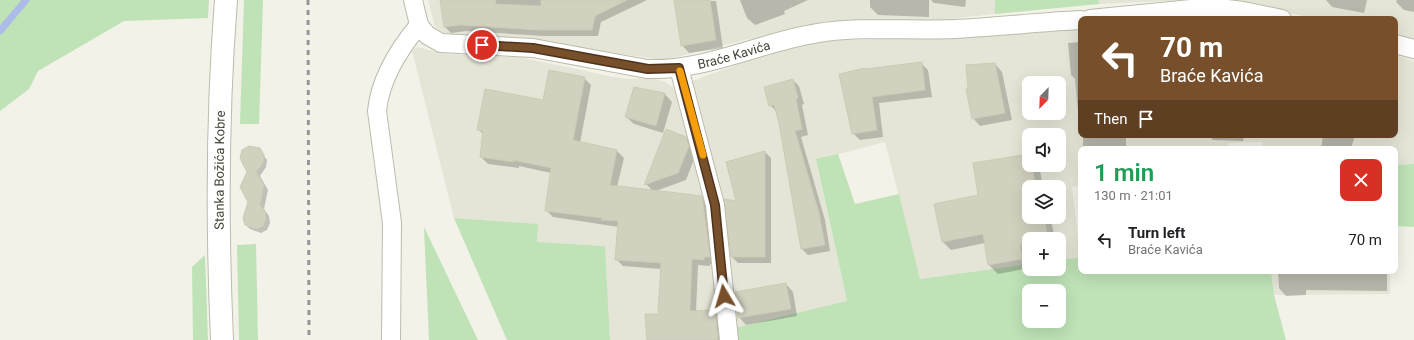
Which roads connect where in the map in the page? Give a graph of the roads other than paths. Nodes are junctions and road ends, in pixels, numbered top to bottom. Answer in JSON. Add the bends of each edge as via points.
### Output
{"nodes":[{"id":1,"x":226,"y":0,"type":"edge"},
{"id":2,"x":413,"y":0,"type":"edge"},
{"id":3,"x":1120,"y":16,"type":"edge"},
{"id":4,"x":1267,"y":16,"type":"edge"},
{"id":5,"x":1078,"y":20,"type":"edge"},
{"id":6,"x":419,"y":25,"type":"junction"},
{"id":7,"x":1398,"y":45,"type":"edge"},
{"id":8,"x":1414,"y":49,"type":"edge"},
{"id":9,"x":679,"y":68,"type":"junction"},
{"id":10,"x":222,"y":340,"type":"edge"},
{"id":11,"x":391,"y":340,"type":"edge"},
{"id":12,"x":729,"y":340,"type":"edge"}],
"edges":[{"from":1,"to":10,"type":"street","name":"Stanka Božića Kobre","via":[[218,174]]},
{"from":2,"to":6,"type":"street"},
{"from":3,"to":4,"type":"street","via":[[1211,7]]},
{"from":5,"to":9,"type":"street","name":"Braće Kavića","via":[[955,29],[840,30],[796,37]]},
{"from":6,"to":9,"type":"street","name":"Braće Kavića","via":[[426,35],[441,43],[533,48],[648,69]]},
{"from":6,"to":11,"type":"street","via":[[405,42],[387,77],[378,100],[377,111],[392,223]]},
{"from":7,"to":8,"type":"street"},
{"from":9,"to":12,"type":"street","via":[[715,205]]}]}
